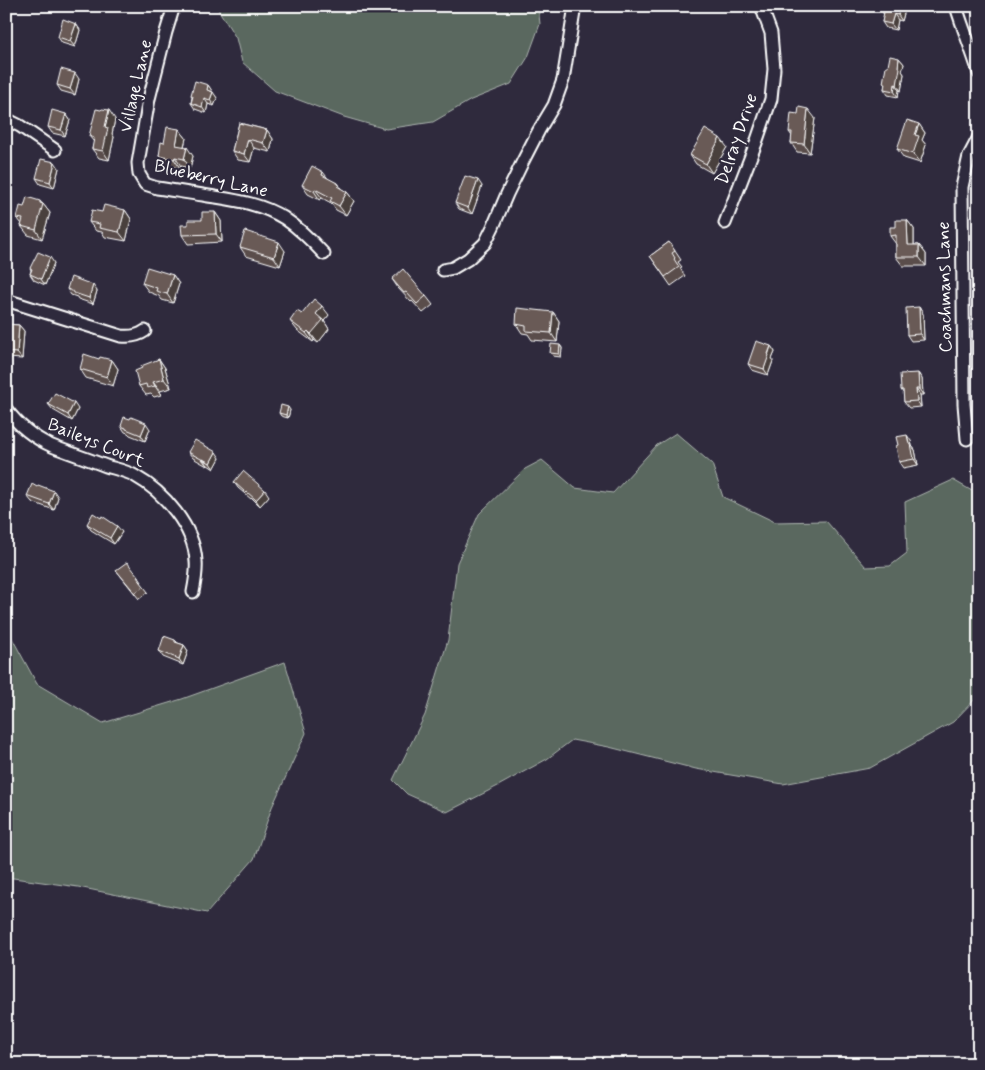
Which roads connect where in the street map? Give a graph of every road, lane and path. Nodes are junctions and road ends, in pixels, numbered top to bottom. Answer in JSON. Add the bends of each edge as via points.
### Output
{"nodes":[{"id":1,"x":174,"y":6,"type":"edge"},
{"id":2,"x":575,"y":6,"type":"edge"},
{"id":3,"x":761,"y":6,"type":"edge"},
{"id":4,"x":956,"y":6,"type":"edge"},
{"id":5,"x":979,"y":73,"type":"edge"},
{"id":6,"x":6,"y":119,"type":"edge"},
{"id":7,"x":979,"y":137,"type":"edge"},
{"id":8,"x":55,"y":150,"type":"dead end"},
{"id":9,"x":139,"y":174,"type":"joint"},
{"id":10,"x":725,"y":223,"type":"dead end"},
{"id":11,"x":324,"y":254,"type":"dead end"},
{"id":12,"x":443,"y":270,"type":"dead end"},
{"id":13,"x":6,"y":300,"type":"edge"},
{"id":14,"x":146,"y":331,"type":"dead end"},
{"id":15,"x":6,"y":409,"type":"edge"},
{"id":16,"x":967,"y":439,"type":"dead end"},
{"id":17,"x":193,"y":592,"type":"dead end"}],
"edges":[{"from":1,"to":9,"type":"street","name":"Village Lane","via":[[149,99]]},
{"from":2,"to":12,"type":"street","via":[[563,80],[554,105],[523,161],[493,228],[485,243],[468,259]]},
{"from":3,"to":10,"type":"street","name":"Delray Drive","via":[[771,33],[774,69],[771,99]]},
{"from":4,"to":5,"type":"street"},
{"from":6,"to":8,"type":"street"},
{"from":7,"to":16,"type":"street","name":"Coachmans Lane","via":[[969,156],[962,187]]},
{"from":9,"to":11,"type":"street","name":"Blueberry Lane","via":[[145,184],[157,188],[234,200],[268,210],[300,230]]},
{"from":13,"to":14,"type":"street","via":[[121,336]]},
{"from":15,"to":17,"type":"street","name":"Baileys Court","via":[[39,440],[134,475],[167,500],[193,544],[196,572]]}]}
